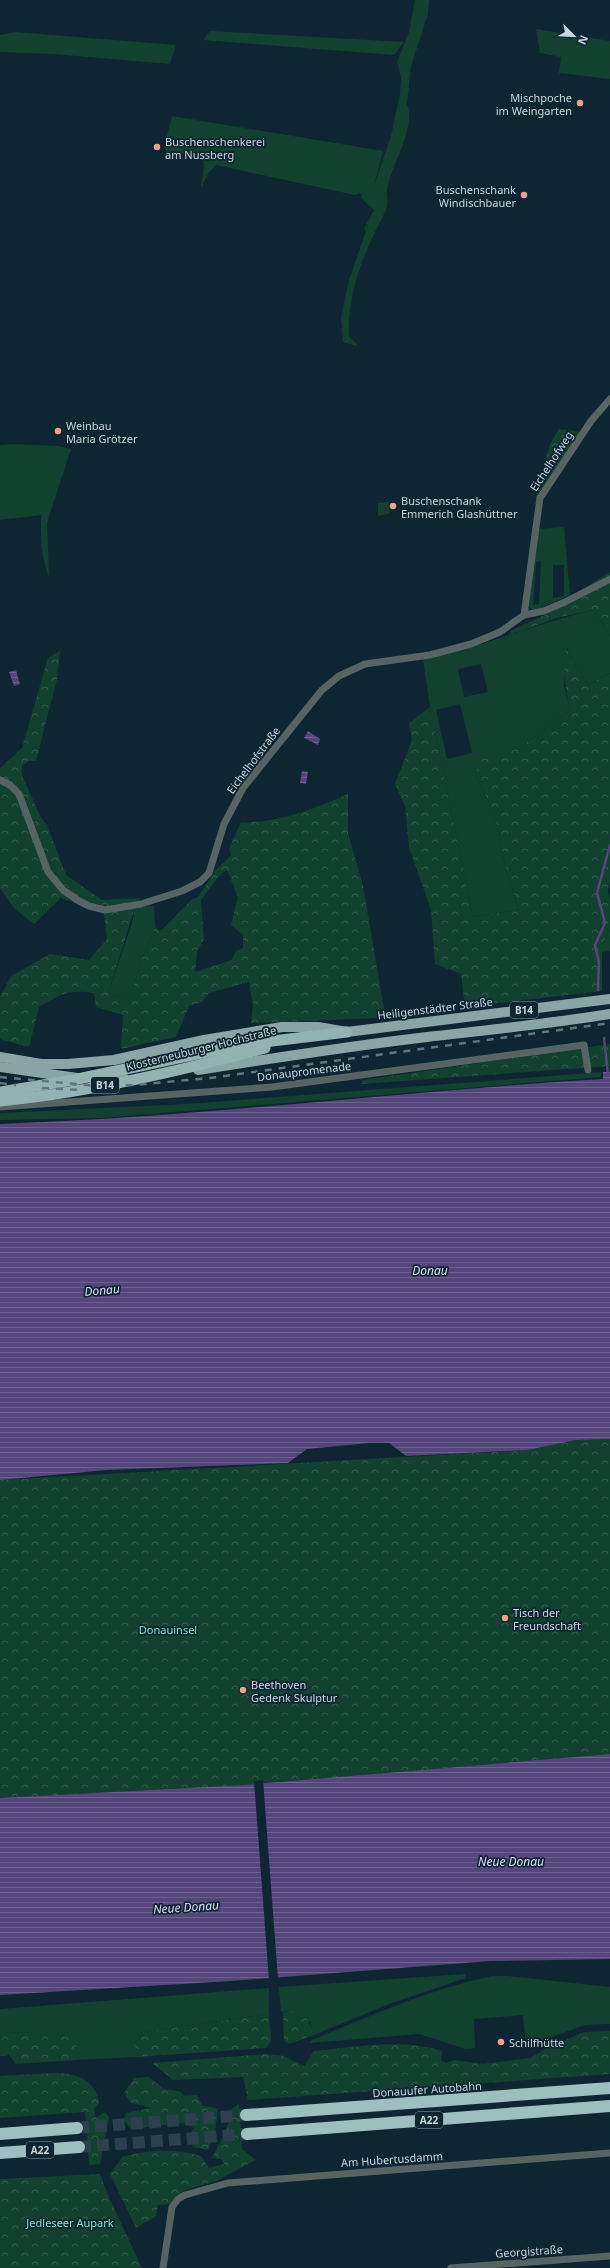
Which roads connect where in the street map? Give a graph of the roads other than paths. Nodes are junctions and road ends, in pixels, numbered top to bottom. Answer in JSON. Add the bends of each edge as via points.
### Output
{"nodes":[{"id":1,"x":610,"y":399,"type":"edge"},
{"id":2,"x":610,"y":579,"type":"edge"},
{"id":3,"x":524,"y":615,"type":"junction"},
{"id":4,"x":0,"y":780,"type":"edge"},
{"id":5,"x":610,"y":999,"type":"edge"},
{"id":6,"x":610,"y":1014,"type":"edge"},
{"id":7,"x":347,"y":1032,"type":"junction"},
{"id":8,"x":286,"y":1040,"type":"junction"},
{"id":9,"x":0,"y":1057,"type":"edge"},
{"id":10,"x":0,"y":1067,"type":"edge"},
{"id":11,"x":588,"y":1070,"type":"dead end"},
{"id":12,"x":0,"y":1092,"type":"edge"},
{"id":13,"x":0,"y":1101,"type":"edge"},
{"id":14,"x":0,"y":1107,"type":"edge"},
{"id":15,"x":610,"y":2088,"type":"edge"},
{"id":16,"x":610,"y":2106,"type":"edge"},
{"id":17,"x":246,"y":2115,"type":"tunnel mouth"},
{"id":18,"x":77,"y":2128,"type":"tunnel mouth"},
{"id":19,"x":0,"y":2134,"type":"edge"},
{"id":20,"x":247,"y":2134,"type":"tunnel mouth"},
{"id":21,"x":79,"y":2147,"type":"tunnel mouth"},
{"id":22,"x":0,"y":2153,"type":"edge"},
{"id":23,"x":610,"y":2153,"type":"edge"},
{"id":24,"x":610,"y":2256,"type":"edge"},
{"id":25,"x":164,"y":2268,"type":"edge"},
{"id":26,"x":450,"y":2268,"type":"edge"}],
"edges":[{"from":1,"to":3,"type":"street","name":"Eichelhofweg","via":[[586,426],[540,498]]},
{"from":2,"to":3,"type":"street","name":"Eichelhofstraße","via":[[564,602],[540,612]]},
{"from":3,"to":4,"type":"street","name":"Eichelhofstraße","via":[[500,632],[460,648],[365,664],[339,676],[322,690],[243,788],[224,824],[209,872],[191,887],[159,899],[105,910],[71,897],[56,884],[48,872],[19,794]]},
{"from":5,"to":7,"type":"main road","name":"Heiligenstädter Straße","number":"B14"},
{"from":6,"to":10,"type":"main road","via":[[551,1024],[312,1052],[136,1079],[81,1078]]},
{"from":7,"to":8,"type":"highway","name":"Heiligenstädter Straße","number":"B14"},
{"from":7,"to":9,"type":"main road","via":[[318,1027],[282,1027],[204,1040],[114,1060],[68,1064],[41,1064]]},
{"from":8,"to":12,"type":"highway","name":"Klosterneuburger Hochstraße","number":"B14","via":[[240,1045],[73,1080]]},
{"from":8,"to":13,"type":"highway","name":"Klosterneuburger Hochstraße","number":"B14","via":[[215,1060],[104,1085]]},
{"from":11,"to":14,"type":"street","name":"Donaupromenade","via":[[584,1045],[272,1087]]},
{"from":15,"to":17,"type":"highway","name":"Donauufer Autobahn","number":"A22"},
{"from":16,"to":20,"type":"highway","number":"A22"},
{"from":18,"to":19,"type":"highway","number":"A22"},
{"from":21,"to":22,"type":"highway","number":"A22"},
{"from":23,"to":25,"type":"street","name":"Am Hubertusdamm","via":[[244,2182],[192,2192],[178,2199],[170,2216]]},
{"from":24,"to":26,"type":"street","name":"Georgistraße"}]}
